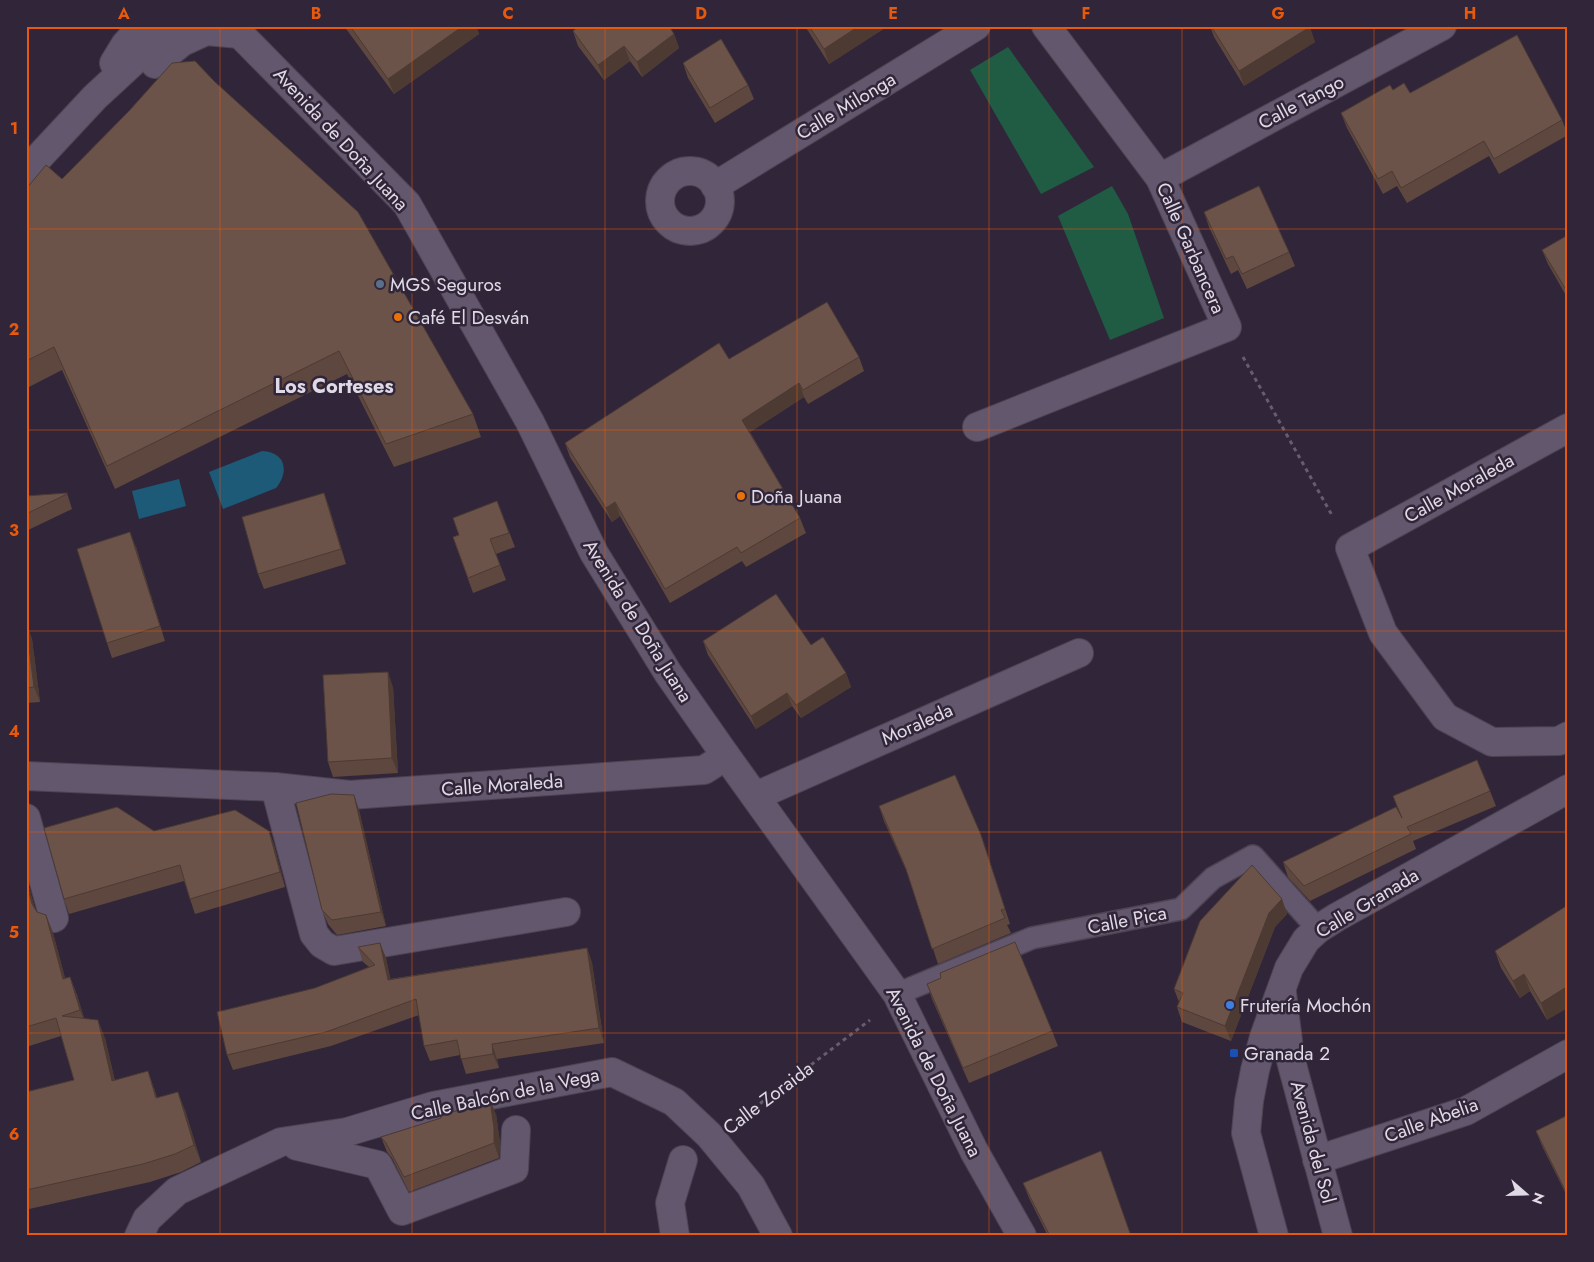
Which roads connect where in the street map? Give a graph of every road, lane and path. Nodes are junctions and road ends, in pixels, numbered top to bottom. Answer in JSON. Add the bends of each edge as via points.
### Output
{"nodes":[{"id":1,"x":142,"y":26,"type":"edge"},
{"id":2,"x":172,"y":26,"type":"edge"},
{"id":3,"x":976,"y":26,"type":"edge"},
{"id":4,"x":1046,"y":26,"type":"edge"},
{"id":5,"x":1442,"y":26,"type":"edge"},
{"id":6,"x":236,"y":30,"type":"edge"},
{"id":7,"x":95,"y":97,"type":"junction"},
{"id":8,"x":26,"y":171,"type":"edge"},
{"id":9,"x":1160,"y":178,"type":"junction"},
{"id":10,"x":715,"y":186,"type":"dead end"},
{"id":11,"x":1227,"y":327,"type":"junction"},
{"id":12,"x":977,"y":427,"type":"dead end"},
{"id":13,"x":1568,"y":428,"type":"edge"},
{"id":14,"x":1350,"y":548,"type":"junction"},
{"id":15,"x":1079,"y":653,"type":"dead end"},
{"id":16,"x":1568,"y":736,"type":"edge"},
{"id":17,"x":726,"y":756,"type":"junction"},
{"id":18,"x":26,"y":776,"type":"edge"},
{"id":19,"x":275,"y":787,"type":"junction"},
{"id":20,"x":1568,"y":789,"type":"edge"},
{"id":21,"x":756,"y":796,"type":"junction"},
{"id":22,"x":26,"y":818,"type":"edge"},
{"id":23,"x":566,"y":912,"type":"dead end"},
{"id":24,"x":54,"y":918,"type":"dead end"},
{"id":25,"x":1318,"y":929,"type":"junction"},
{"id":26,"x":1281,"y":989,"type":"junction"},
{"id":27,"x":897,"y":994,"type":"junction"},
{"id":28,"x":872,"y":1019,"type":"dead end"},
{"id":29,"x":1568,"y":1054,"type":"edge"},
{"id":30,"x":516,"y":1130,"type":"dead end"},
{"id":31,"x":713,"y":1139,"type":"junction"},
{"id":32,"x":280,"y":1142,"type":"junction"},
{"id":33,"x":683,"y":1160,"type":"dead end"},
{"id":34,"x":1317,"y":1160,"type":"junction"},
{"id":35,"x":139,"y":1236,"type":"edge"},
{"id":36,"x":675,"y":1236,"type":"edge"},
{"id":37,"x":778,"y":1236,"type":"edge"},
{"id":38,"x":1022,"y":1236,"type":"edge"},
{"id":39,"x":1274,"y":1236,"type":"edge"},
{"id":40,"x":1338,"y":1236,"type":"edge"}],
"edges":[{"from":1,"to":7,"type":"street","via":[[125,45]]},
{"from":2,"to":7,"type":"street"},
{"from":3,"to":10,"type":"street","name":"Calle Milonga"},
{"from":4,"to":9,"type":"street","name":"Calle Garbancera"},
{"from":5,"to":9,"type":"street","name":"Calle Tango"},
{"from":6,"to":7,"type":"street","via":[[206,31],[182,42],[127,91]]},
{"from":6,"to":17,"type":"street","name":"Avenida de Doña Juana","via":[[407,204],[530,422],[594,553],[668,673]]},
{"from":7,"to":8,"type":"street"},
{"from":9,"to":11,"type":"street","name":"Calle Garbancera"},
{"from":11,"to":12,"type":"street","name":"Calle Garbancera"},
{"from":11,"to":14,"type":"path"},
{"from":13,"to":14,"type":"street","name":"Calle Moraleda"},
{"from":14,"to":16,"type":"street","via":[[1383,633],[1445,717],[1492,742],[1559,741]]},
{"from":15,"to":21,"type":"street","name":"Moraleda"},
{"from":17,"to":19,"type":"street","name":"Calle Moraleda","via":[[704,770],[590,779],[350,795]]},
{"from":17,"to":21,"type":"street","name":"Avenida de Doña Juana"},
{"from":18,"to":19,"type":"street","name":"Calle Moraleda"},
{"from":19,"to":23,"type":"street","via":[[314,934],[334,951]]},
{"from":20,"to":25,"type":"street","name":"Calle Granada"},
{"from":21,"to":27,"type":"street","name":"Avenida de Doña Juana"},
{"from":22,"to":24,"type":"street"},
{"from":25,"to":26,"type":"street","name":"Calle Granada","via":[[1297,954]]},
{"from":25,"to":27,"type":"lane","name":"Calle Pica","via":[[1253,856],[1213,878],[1181,909],[1032,938]]},
{"from":26,"to":34,"type":"street","name":"Avenida del Sol","via":[[1290,1058]]},
{"from":26,"to":39,"type":"street","name":"Calle Granada","via":[[1255,1070],[1246,1133]]},
{"from":27,"to":38,"type":"street","name":"Avenida de Doña Juana","via":[[974,1151]]},
{"from":28,"to":31,"type":"path","name":"Calle Zoraida"},
{"from":29,"to":34,"type":"street","name":"Calle Abelia","via":[[1466,1110]]},
{"from":30,"to":32,"type":"street","name":"Calle Balcón de la Vega","via":[[514,1169],[402,1211],[378,1165]]},
{"from":31,"to":32,"type":"street","name":"Calle Balcón de la Vega","via":[[674,1102],[612,1072],[433,1106],[347,1132]]},
{"from":31,"to":37,"type":"street","name":"Calle Balcón de la Vega","via":[[751,1186]]},
{"from":32,"to":35,"type":"street","name":"Calle Balcón de la Vega","via":[[177,1191],[147,1219]]},
{"from":33,"to":36,"type":"street","via":[[670,1203]]},
{"from":34,"to":40,"type":"street","name":"Avenida del Sol"}]}
